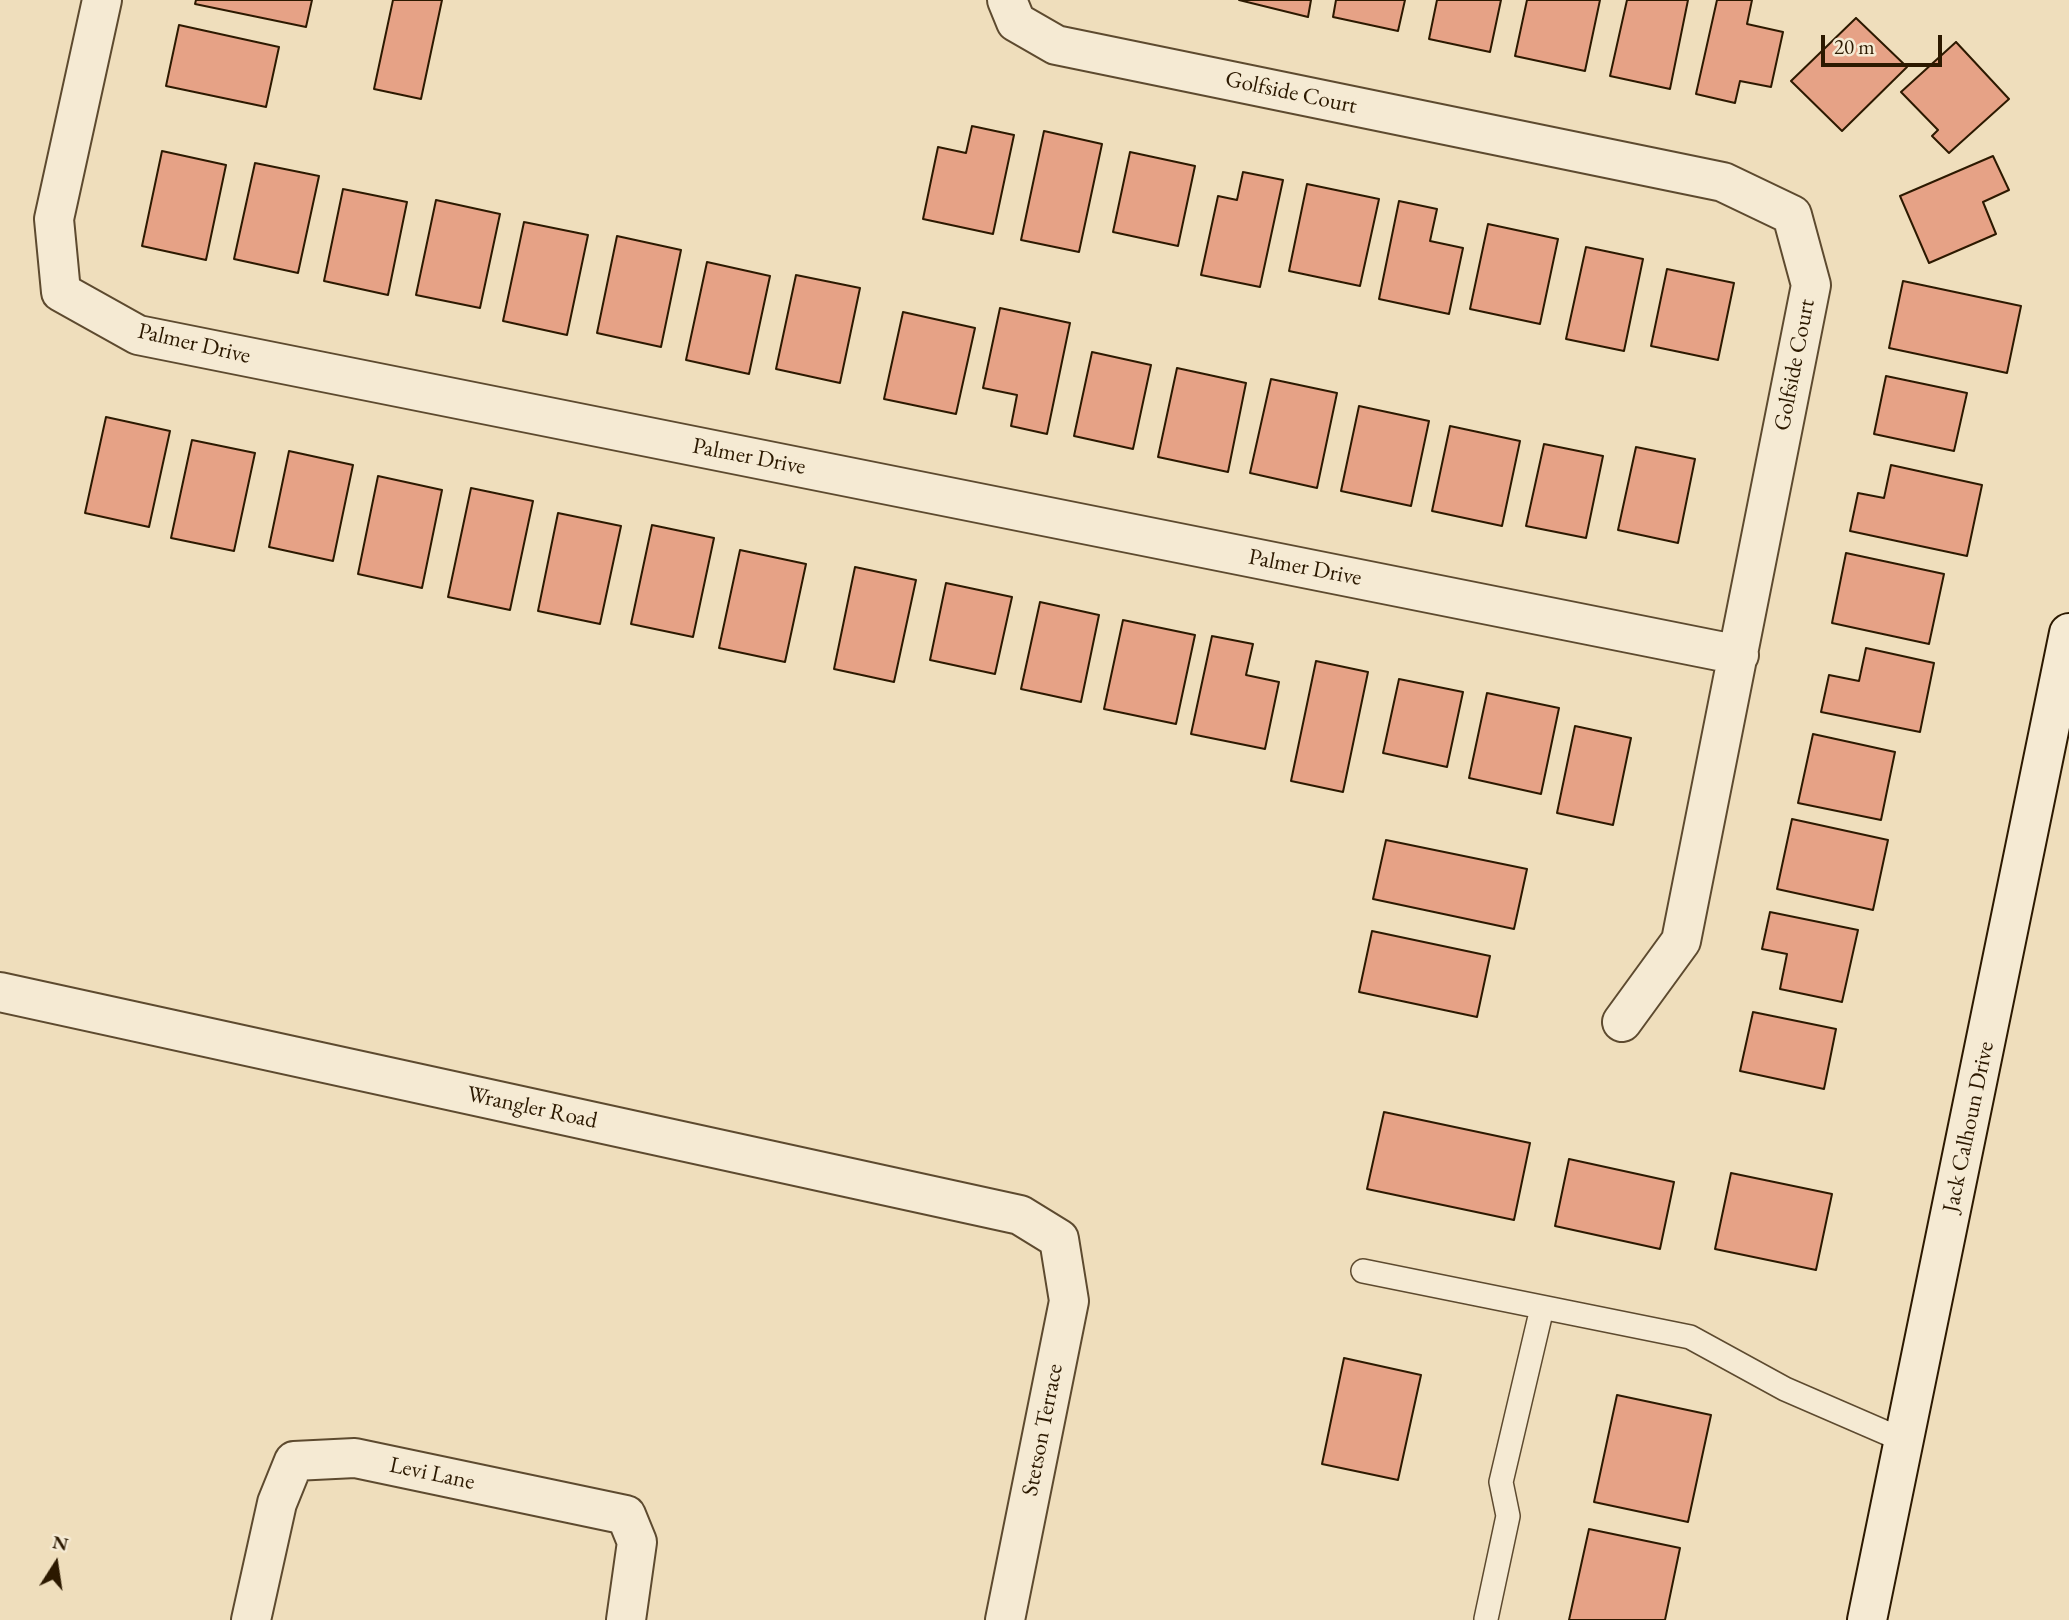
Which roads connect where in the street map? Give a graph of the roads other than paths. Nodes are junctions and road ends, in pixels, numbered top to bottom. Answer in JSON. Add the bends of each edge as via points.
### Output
{"nodes":[{"id":1,"x":102,"y":0,"type":"edge"},
{"id":2,"x":1007,"y":0,"type":"edge"},
{"id":3,"x":2069,"y":633,"type":"edge"},
{"id":4,"x":1739,"y":655,"type":"junction"},
{"id":5,"x":0,"y":992,"type":"edge"},
{"id":6,"x":1622,"y":1022,"type":"dead end"},
{"id":7,"x":1059,"y":1239,"type":"joint"},
{"id":8,"x":1363,"y":1271,"type":"dead end"},
{"id":9,"x":1542,"y":1308,"type":"junction"},
{"id":10,"x":1905,"y":1441,"type":"junction"},
{"id":11,"x":1486,"y":1619,"type":"edge"},
{"id":12,"x":251,"y":1620,"type":"edge"},
{"id":13,"x":626,"y":1620,"type":"edge"},
{"id":14,"x":1004,"y":1620,"type":"edge"},
{"id":15,"x":1867,"y":1620,"type":"edge"}],
"edges":[{"from":1,"to":4,"type":"street","name":"Palmer Drive","via":[[54,219],[61,292],[138,335]]},
{"from":2,"to":4,"type":"street","name":"Golfside Court","via":[[1016,22],[1056,45],[1723,182],[1793,215],[1811,285]]},
{"from":3,"to":10,"type":"street","name":"Jack Calhoun Drive"},
{"from":4,"to":6,"type":"street","name":"Golfside Court","via":[[1681,942]]},
{"from":5,"to":7,"type":"street","name":"Wrangler Road","via":[[1020,1215]]},
{"from":7,"to":14,"type":"street","name":"Stetson Terrace","via":[[1069,1301]]},
{"from":8,"to":9,"type":"lane"},
{"from":9,"to":10,"type":"lane","via":[[1690,1337],[1785,1389]]},
{"from":9,"to":11,"type":"lane","via":[[1501,1482],[1508,1516]]},
{"from":10,"to":15,"type":"street","name":"Jack Calhoun Drive"},
{"from":12,"to":13,"type":"street","name":"Levi Lane","via":[[277,1503],[294,1461],[355,1458],[626,1515],[637,1542]]}]}
